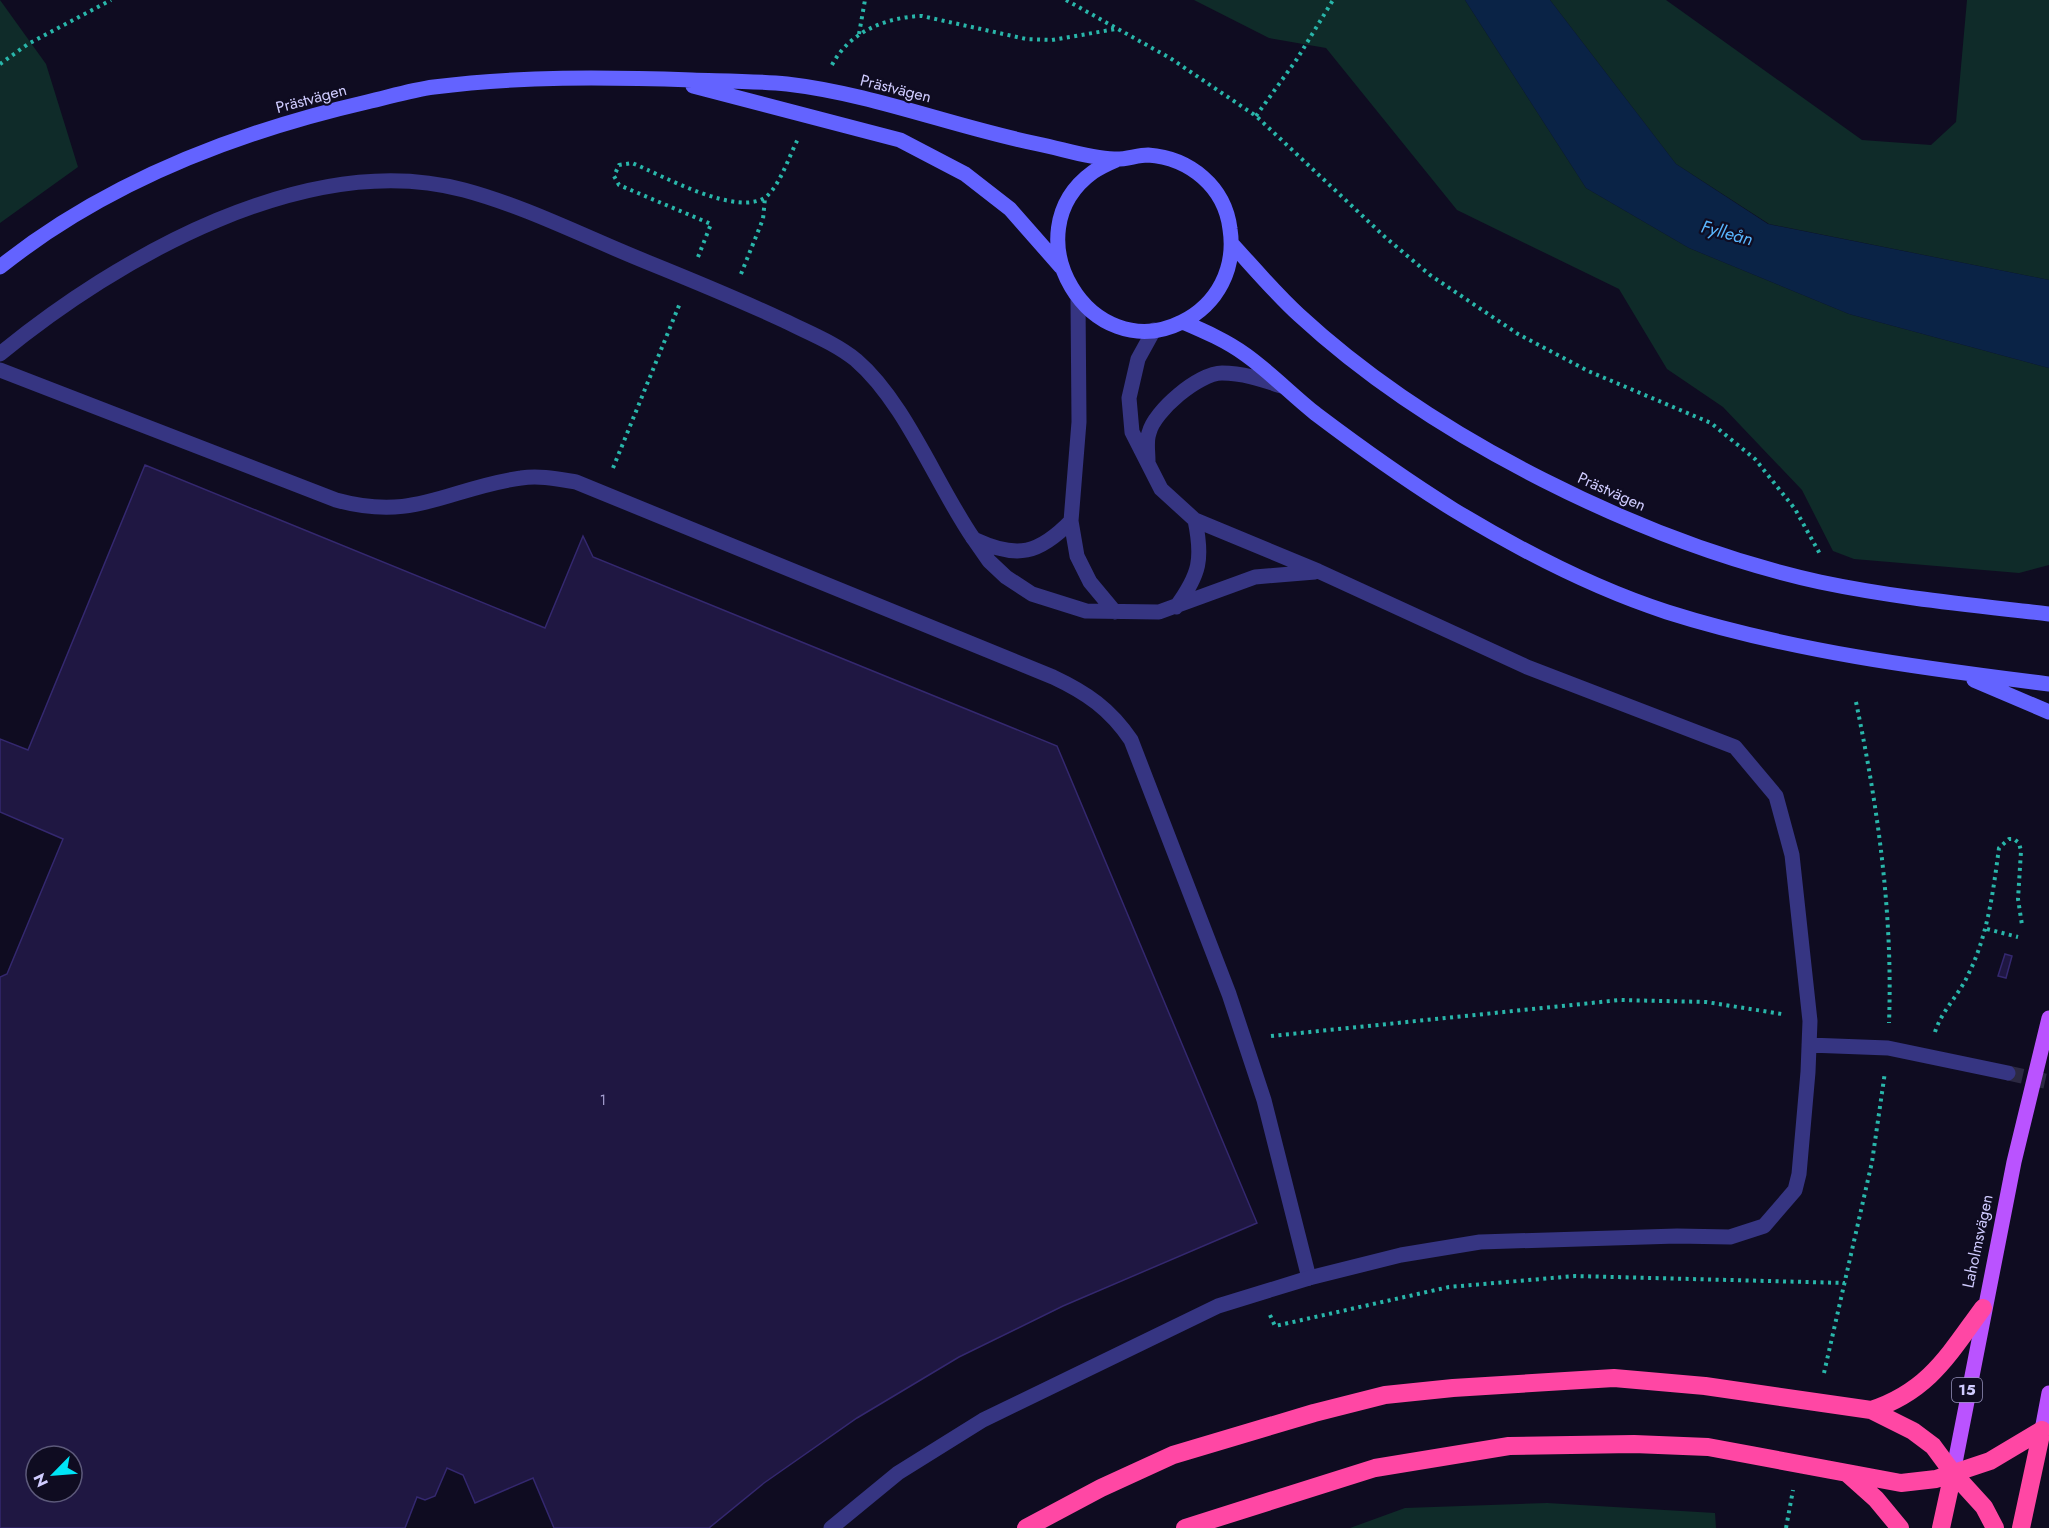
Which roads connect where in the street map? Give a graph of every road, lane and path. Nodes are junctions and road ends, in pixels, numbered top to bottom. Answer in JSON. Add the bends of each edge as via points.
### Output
{"nodes":[{"id":1,"x":111,"y":0,"type":"edge"},
{"id":2,"x":864,"y":0,"type":"edge"},
{"id":3,"x":1066,"y":0,"type":"edge"},
{"id":4,"x":1333,"y":0,"type":"edge"},
{"id":5,"x":1116,"y":29,"type":"junction"},
{"id":6,"x":859,"y":35,"type":"junction"},
{"id":7,"x":0,"y":64,"type":"edge"},
{"id":8,"x":829,"y":72,"type":"dead end"},
{"id":9,"x":664,"y":79,"type":"junction"},
{"id":10,"x":1256,"y":116,"type":"junction"},
{"id":11,"x":1116,"y":159,"type":"junction"},
{"id":12,"x":765,"y":198,"type":"dead end"},
{"id":13,"x":1232,"y":244,"type":"junction"},
{"id":14,"x":753,"y":245,"type":"dead end"},
{"id":15,"x":0,"y":267,"type":"edge"},
{"id":16,"x":1061,"y":267,"type":"junction"},
{"id":17,"x":1078,"y":300,"type":"junction"},
{"id":18,"x":1183,"y":322,"type":"junction"},
{"id":19,"x":1154,"y":330,"type":"junction"},
{"id":20,"x":0,"y":354,"type":"edge"},
{"id":21,"x":0,"y":370,"type":"edge"},
{"id":22,"x":1281,"y":386,"type":"junction"},
{"id":23,"x":1148,"y":467,"type":"junction"},
{"id":24,"x":1195,"y":520,"type":"junction"},
{"id":25,"x":1071,"y":521,"type":"junction"},
{"id":26,"x":973,"y":538,"type":"junction"},
{"id":27,"x":1822,"y":557,"type":"dead end"},
{"id":28,"x":1318,"y":571,"type":"junction"},
{"id":29,"x":1176,"y":606,"type":"junction"},
{"id":30,"x":1114,"y":612,"type":"junction"},
{"id":31,"x":2049,"y":614,"type":"edge"},
{"id":32,"x":1954,"y":672,"type":"junction"},
{"id":33,"x":2049,"y":684,"type":"edge"},
{"id":34,"x":1856,"y":702,"type":"dead end"},
{"id":35,"x":2049,"y":712,"type":"edge"},
{"id":36,"x":2022,"y":925,"type":"dead end"},
{"id":37,"x":1987,"y":928,"type":"junction"},
{"id":38,"x":2018,"y":937,"type":"dead end"},
{"id":39,"x":2049,"y":1018,"type":"edge"},
{"id":40,"x":1810,"y":1021,"type":"junction"},
{"id":41,"x":1243,"y":1038,"type":"junction"},
{"id":42,"x":1809,"y":1045,"type":"junction"},
{"id":43,"x":1888,"y":1048,"type":"junction"},
{"id":44,"x":1931,"y":1056,"type":"junction"},
{"id":45,"x":2008,"y":1073,"type":"tunnel mouth"},
{"id":46,"x":1309,"y":1278,"type":"junction"},
{"id":47,"x":1845,"y":1283,"type":"junction"},
{"id":48,"x":1260,"y":1292,"type":"junction"},
{"id":49,"x":1983,"y":1308,"type":"junction"},
{"id":50,"x":1824,"y":1373,"type":"dead end"},
{"id":51,"x":2049,"y":1393,"type":"edge"},
{"id":52,"x":1871,"y":1410,"type":"junction"},
{"id":53,"x":2042,"y":1431,"type":"junction"},
{"id":54,"x":1953,"y":1473,"type":"junction"},
{"id":55,"x":1848,"y":1474,"type":"junction"},
{"id":56,"x":1794,"y":1488,"type":"dead end"},
{"id":57,"x":831,"y":1528,"type":"edge"},
{"id":58,"x":1026,"y":1528,"type":"edge"},
{"id":59,"x":1185,"y":1528,"type":"edge"},
{"id":60,"x":1786,"y":1528,"type":"edge"},
{"id":61,"x":1900,"y":1528,"type":"edge"},
{"id":62,"x":1941,"y":1528,"type":"edge"},
{"id":63,"x":1995,"y":1528,"type":"edge"},
{"id":64,"x":2021,"y":1528,"type":"edge"}],
"edges":[{"from":1,"to":7,"type":"path","via":[[28,44]]},
{"from":2,"to":6,"type":"path"},
{"from":3,"to":5,"type":"path"},
{"from":4,"to":10,"type":"path"},
{"from":5,"to":6,"type":"path","via":[[1052,40],[1026,39],[922,16],[904,16]]},
{"from":5,"to":10,"type":"path","via":[[1170,58]]},
{"from":6,"to":8,"type":"path","via":[[841,51]]},
{"from":9,"to":11,"type":"street","name":"Prästvägen","via":[[786,84],[847,94],[1025,141]]},
{"from":9,"to":15,"type":"street","name":"Prästvägen","via":[[536,78],[430,87],[330,111],[250,134],[165,169],[81,213]]},
{"from":9,"to":16,"type":"street","name":"Prästvägen","via":[[900,140],[964,174],[1010,209]]},
{"from":10,"to":27,"type":"path","via":[[1430,275],[1518,334],[1588,371],[1711,423],[1755,459],[1795,509]]},
{"from":11,"to":13,"type":"street","name":"Prästvägen","via":[[1144,155],[1172,159],[1196,171],[1216,191],[1229,216]]},
{"from":11,"to":16,"type":"street","name":"Prästvägen","via":[[1093,172],[1074,191],[1057,241]]},
{"from":12,"to":14,"type":"path","via":[[764,219]]},
{"from":13,"to":18,"type":"street","name":"Prästvägen","via":[[1229,268],[1219,290]]},
{"from":13,"to":31,"type":"street","name":"Prästvägen","via":[[1299,315],[1365,369],[1516,465],[1598,506],[1749,563],[1818,581],[1886,595]]},
{"from":16,"to":17,"type":"street","name":"Prästvägen"},
{"from":17,"to":19,"type":"street","name":"Prästvägen","via":[[1113,324]]},
{"from":17,"to":25,"type":"street","via":[[1079,422]]},
{"from":18,"to":19,"type":"street","name":"Prästvägen"},
{"from":18,"to":22,"type":"street","via":[[1246,355]]},
{"from":19,"to":23,"type":"street","via":[[1138,359],[1129,398],[1132,432]]},
{"from":20,"to":26,"type":"street","via":[[80,294],[138,259],[257,204],[328,188],[388,182],[463,190],[732,297],[828,341],[856,360],[898,411]]},
{"from":21,"to":41,"type":"street","via":[[363,508],[410,507],[521,478],[576,482],[1080,690],[1117,719],[1131,740]]},
{"from":22,"to":23,"type":"street","via":[[1251,376],[1219,373],[1183,390],[1162,409],[1149,432]]},
{"from":22,"to":32,"type":"street","via":[[1377,460],[1455,510],[1597,584],[1666,612],[1752,635]]},
{"from":23,"to":24,"type":"street","via":[[1161,489]]},
{"from":24,"to":28,"type":"street"},
{"from":24,"to":29,"type":"street","via":[[1200,563],[1194,582]]},
{"from":25,"to":26,"type":"street","via":[[1039,547],[1018,552],[999,550]]},
{"from":25,"to":30,"type":"street","via":[[1077,556],[1090,582]]},
{"from":26,"to":30,"type":"street","via":[[989,561],[1032,594],[1086,611]]},
{"from":28,"to":29,"type":"street","via":[[1255,577]]},
{"from":28,"to":40,"type":"street","via":[[1527,667],[1735,747],[1776,796],[1792,855]]},
{"from":29,"to":30,"type":"street","via":[[1159,612]]},
{"from":32,"to":33,"type":"street"},
{"from":32,"to":35,"type":"street"},
{"from":34,"to":43,"type":"path","via":[[1874,789],[1885,880]]},
{"from":36,"to":37,"type":"path","via":[[2018,900],[2021,851],[2019,843],[2009,839],[1999,848]]},
{"from":37,"to":38,"type":"path"},
{"from":37,"to":44,"type":"path","via":[[1968,977],[1940,1018]]},
{"from":39,"to":49,"type":"main road","name":"Laholmsvägen","number":"15"},
{"from":40,"to":41,"type":"path","via":[[1706,1002],[1620,1000]]},
{"from":40,"to":42,"type":"street"},
{"from":41,"to":46,"type":"street","via":[[1264,1100]]},
{"from":42,"to":43,"type":"street"},
{"from":42,"to":46,"type":"street","via":[[1799,1174],[1795,1190],[1764,1226],[1730,1237],[1480,1242],[1401,1255]]},
{"from":43,"to":44,"type":"street"},
{"from":43,"to":47,"type":"path","via":[[1872,1162]]},
{"from":44,"to":45,"type":"street"},
{"from":46,"to":48,"type":"street"},
{"from":47,"to":48,"type":"path","via":[[1575,1276],[1449,1287],[1275,1326]]},
{"from":47,"to":50,"type":"path"},
{"from":48,"to":57,"type":"street","via":[[1152,1336],[982,1420],[898,1473]]},
{"from":49,"to":52,"type":"highway","via":[[1935,1374],[1902,1398]]},
{"from":49,"to":54,"type":"main road","name":"Laholmsvägen","number":"15"},
{"from":51,"to":53,"type":"main road"},
{"from":52,"to":54,"type":"highway","via":[[1933,1446]]},
{"from":52,"to":58,"type":"highway","via":[[1705,1386],[1614,1378],[1385,1395],[1173,1455]]},
{"from":53,"to":54,"type":"highway","via":[[1990,1461]]},
{"from":53,"to":64,"type":"highway"},
{"from":54,"to":55,"type":"highway","via":[[1901,1483]]},
{"from":54,"to":62,"type":"highway","name":"Laholmsvägen"},
{"from":54,"to":63,"type":"highway","via":[[1984,1507]]},
{"from":55,"to":59,"type":"highway","via":[[1708,1447],[1509,1446],[1375,1468]]},
{"from":55,"to":61,"type":"highway"},
{"from":56,"to":60,"type":"path"}]}
